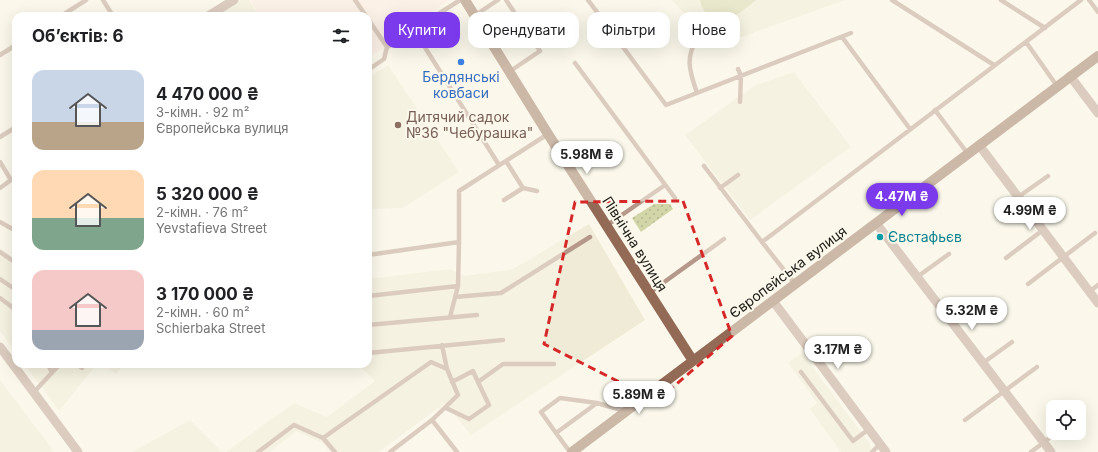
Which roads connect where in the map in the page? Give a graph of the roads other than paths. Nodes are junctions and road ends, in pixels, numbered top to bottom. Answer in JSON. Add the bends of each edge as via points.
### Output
{"nodes":[{"id":1,"x":86,"y":0,"type":"edge"},
{"id":2,"x":103,"y":0,"type":"edge"},
{"id":3,"x":234,"y":0,"type":"edge"},
{"id":4,"x":355,"y":0,"type":"edge"},
{"id":5,"x":460,"y":0,"type":"edge"},
{"id":6,"x":465,"y":0,"type":"edge"},
{"id":7,"x":498,"y":0,"type":"edge"},
{"id":8,"x":506,"y":0,"type":"edge"},
{"id":9,"x":588,"y":0,"type":"edge"},
{"id":10,"x":892,"y":0,"type":"edge"},
{"id":11,"x":1001,"y":0,"type":"edge"},
{"id":12,"x":1081,"y":0,"type":"edge"},
{"id":13,"x":1089,"y":0,"type":"edge"},
{"id":14,"x":67,"y":12,"type":"edge"},
{"id":15,"x":110,"y":12,"type":"edge"},
{"id":16,"x":214,"y":12,"type":"edge"},
{"id":17,"x":363,"y":12,"type":"edge"},
{"id":18,"x":442,"y":12,"type":"edge"},
{"id":19,"x":472,"y":12,"type":"edge"},
{"id":20,"x":480,"y":12,"type":"edge"},
{"id":21,"x":1098,"y":12,"type":"edge"},
{"id":22,"x":372,"y":25,"type":"edge"},
{"id":23,"x":1045,"y":28,"type":"junction"},
{"id":24,"x":851,"y":33,"type":"dead end"},
{"id":25,"x":842,"y":37,"type":"junction"},
{"id":26,"x":1026,"y":42,"type":"junction"},
{"id":27,"x":384,"y":43,"type":"edge"},
{"id":28,"x":12,"y":48,"type":"edge"},
{"id":29,"x":387,"y":48,"type":"edge"},
{"id":30,"x":425,"y":48,"type":"edge"},
{"id":31,"x":494,"y":48,"type":"edge"},
{"id":32,"x":692,"y":48,"type":"edge"},
{"id":33,"x":0,"y":55,"type":"edge"},
{"id":34,"x":1098,"y":56,"type":"edge"},
{"id":35,"x":576,"y":63,"type":"dead end"},
{"id":36,"x":994,"y":65,"type":"junction"},
{"id":37,"x":372,"y":67,"type":"edge"},
{"id":38,"x":738,"y":69,"type":"dead end"},
{"id":39,"x":509,"y":72,"type":"junction"},
{"id":40,"x":741,"y":76,"type":"junction"},
{"id":41,"x":1070,"y":76,"type":"junction"},
{"id":42,"x":1058,"y":86,"type":"junction"},
{"id":43,"x":697,"y":93,"type":"junction"},
{"id":44,"x":740,"y":102,"type":"dead end"},
{"id":45,"x":935,"y":110,"type":"junction"},
{"id":46,"x":1098,"y":113,"type":"edge"},
{"id":47,"x":910,"y":129,"type":"junction"},
{"id":48,"x":12,"y":130,"type":"edge"},
{"id":49,"x":548,"y":134,"type":"junction"},
{"id":50,"x":0,"y":137,"type":"edge"},
{"id":51,"x":979,"y":145,"type":"junction"},
{"id":52,"x":968,"y":154,"type":"junction"},
{"id":53,"x":506,"y":161,"type":"junction"},
{"id":54,"x":0,"y":162,"type":"edge"},
{"id":55,"x":499,"y":165,"type":"junction"},
{"id":56,"x":704,"y":166,"type":"dead end"},
{"id":57,"x":738,"y":175,"type":"dead end"},
{"id":58,"x":1048,"y":176,"type":"dead end"},
{"id":59,"x":12,"y":177,"type":"edge"},
{"id":60,"x":12,"y":181,"type":"edge"},
{"id":61,"x":665,"y":185,"type":"junction"},
{"id":62,"x":0,"y":188,"type":"edge"},
{"id":63,"x":523,"y":188,"type":"junction"},
{"id":64,"x":720,"y":188,"type":"junction"},
{"id":65,"x":536,"y":191,"type":"dead end"},
{"id":66,"x":1018,"y":197,"type":"junction"},
{"id":67,"x":675,"y":198,"type":"dead end"},
{"id":68,"x":504,"y":200,"type":"dead end"},
{"id":69,"x":0,"y":222,"type":"edge"},
{"id":70,"x":876,"y":223,"type":"junction"},
{"id":71,"x":606,"y":226,"type":"junction"},
{"id":72,"x":12,"y":229,"type":"edge"},
{"id":73,"x":1043,"y":230,"type":"junction"},
{"id":74,"x":1095,"y":234,"type":"dead end"},
{"id":75,"x":590,"y":237,"type":"dead end"},
{"id":76,"x":724,"y":239,"type":"dead end"},
{"id":77,"x":459,"y":242,"type":"junction"},
{"id":78,"x":762,"y":242,"type":"junction"},
{"id":79,"x":0,"y":252,"type":"edge"},
{"id":80,"x":372,"y":254,"type":"edge"},
{"id":81,"x":949,"y":254,"type":"dead end"},
{"id":82,"x":1064,"y":257,"type":"junction"},
{"id":83,"x":1006,"y":258,"type":"dead end"},
{"id":84,"x":12,"y":260,"type":"edge"},
{"id":85,"x":917,"y":277,"type":"junction"},
{"id":86,"x":0,"y":279,"type":"edge"},
{"id":87,"x":795,"y":284,"type":"junction"},
{"id":88,"x":1028,"y":284,"type":"dead end"},
{"id":89,"x":1098,"y":285,"type":"edge"},
{"id":90,"x":458,"y":286,"type":"junction"},
{"id":91,"x":12,"y":287,"type":"edge"},
{"id":92,"x":1090,"y":292,"type":"junction"},
{"id":93,"x":649,"y":293,"type":"junction"},
{"id":94,"x":372,"y":296,"type":"edge"},
{"id":95,"x":455,"y":297,"type":"junction"},
{"id":96,"x":0,"y":298,"type":"edge"},
{"id":97,"x":773,"y":301,"type":"junction"},
{"id":98,"x":1098,"y":303,"type":"edge"},
{"id":99,"x":12,"y":307,"type":"edge"},
{"id":100,"x":476,"y":315,"type":"dead end"},
{"id":101,"x":450,"y":318,"type":"junction"},
{"id":102,"x":372,"y":325,"type":"edge"},
{"id":103,"x":503,"y":340,"type":"dead end"},
{"id":104,"x":1012,"y":342,"type":"dead end"},
{"id":105,"x":442,"y":345,"type":"junction"},
{"id":106,"x":0,"y":347,"type":"edge"},
{"id":107,"x":372,"y":353,"type":"edge"},
{"id":108,"x":692,"y":361,"type":"junction"},
{"id":109,"x":12,"y":363,"type":"edge"},
{"id":110,"x":983,"y":363,"type":"junction"},
{"id":111,"x":554,"y":364,"type":"dead end"},
{"id":112,"x":1037,"y":367,"type":"dead end"},
{"id":113,"x":16,"y":368,"type":"edge"},
{"id":114,"x":50,"y":368,"type":"edge"},
{"id":115,"x":56,"y":368,"type":"edge"},
{"id":116,"x":447,"y":369,"type":"junction"},
{"id":117,"x":801,"y":372,"type":"dead end"},
{"id":118,"x":52,"y":373,"type":"junction"},
{"id":119,"x":452,"y":382,"type":"junction"},
{"id":120,"x":478,"y":382,"type":"junction"},
{"id":121,"x":1004,"y":391,"type":"junction"},
{"id":122,"x":34,"y":392,"type":"junction"},
{"id":123,"x":597,"y":403,"type":"junction"},
{"id":124,"x":446,"y":408,"type":"junction"},
{"id":125,"x":626,"y":411,"type":"junction"},
{"id":126,"x":432,"y":420,"type":"junction"},
{"id":127,"x":965,"y":420,"type":"dead end"},
{"id":128,"x":869,"y":429,"type":"junction"},
{"id":129,"x":556,"y":433,"type":"junction"},
{"id":130,"x":323,"y":438,"type":"junction"},
{"id":131,"x":1046,"y":440,"type":"edge"},
{"id":132,"x":1043,"y":442,"type":"junction"},
{"id":133,"x":880,"y":444,"type":"junction"},
{"id":134,"x":78,"y":452,"type":"edge"},
{"id":135,"x":258,"y":452,"type":"edge"},
{"id":136,"x":335,"y":452,"type":"edge"},
{"id":137,"x":390,"y":452,"type":"edge"},
{"id":138,"x":457,"y":452,"type":"edge"},
{"id":139,"x":571,"y":452,"type":"edge"},
{"id":140,"x":872,"y":452,"type":"edge"},
{"id":141,"x":886,"y":452,"type":"edge"},
{"id":142,"x":1030,"y":452,"type":"edge"},
{"id":143,"x":1051,"y":452,"type":"edge"}],
"edges":[{"from":1,"to":14,"type":"lane"},
{"from":2,"to":15,"type":"lane"},
{"from":3,"to":16,"type":"street"},
{"from":4,"to":17,"type":"lane"},
{"from":5,"to":18,"type":"lane"},
{"from":6,"to":19,"type":"street","name":"Північна вулиця"},
{"from":7,"to":20,"type":"lane"},
{"from":8,"to":39,"type":"lane","via":[[540,51]]},
{"from":9,"to":43,"type":"lane","via":[[666,105]]},
{"from":10,"to":36,"type":"lane"},
{"from":11,"to":23,"type":"lane"},
{"from":12,"to":23,"type":"lane"},
{"from":13,"to":21,"type":"lane"},
{"from":22,"to":27,"type":"lane"},
{"from":23,"to":26,"type":"lane"},
{"from":24,"to":25,"type":"lane"},
{"from":25,"to":40,"type":"lane"},
{"from":25,"to":47,"type":"lane"},
{"from":26,"to":36,"type":"lane"},
{"from":26,"to":42,"type":"lane"},
{"from":28,"to":33,"type":"lane"},
{"from":29,"to":37,"type":"lane","via":[[384,59]]},
{"from":30,"to":55,"type":"lane"},
{"from":31,"to":39,"type":"street","name":"Північна вулиця"},
{"from":32,"to":43,"type":"lane","via":[[689,68]]},
{"from":34,"to":41,"type":"street","name":"Європейська вулиця"},
{"from":35,"to":61,"type":"lane"},
{"from":36,"to":45,"type":"lane"},
{"from":38,"to":40,"type":"lane"},
{"from":39,"to":49,"type":"street","name":"Північна вулиця"},
{"from":40,"to":43,"type":"lane"},
{"from":40,"to":44,"type":"lane"},
{"from":41,"to":42,"type":"street","name":"Європейська вулиця"},
{"from":41,"to":46,"type":"street"},
{"from":42,"to":51,"type":"street","name":"Європейська вулиця"},
{"from":45,"to":47,"type":"lane"},
{"from":45,"to":52,"type":"lane"},
{"from":47,"to":78,"type":"lane"},
{"from":48,"to":50,"type":"lane"},
{"from":49,"to":53,"type":"lane"},
{"from":49,"to":71,"type":"street","name":"Північна вулиця"},
{"from":51,"to":52,"type":"street","name":"Європейська вулиця"},
{"from":51,"to":66,"type":"street"},
{"from":52,"to":70,"type":"street","name":"Європейська вулиця"},
{"from":53,"to":55,"type":"lane"},
{"from":53,"to":63,"type":"lane"},
{"from":54,"to":59,"type":"lane"},
{"from":55,"to":77,"type":"lane","via":[[459,191]]},
{"from":56,"to":64,"type":"lane"},
{"from":57,"to":64,"type":"lane"},
{"from":58,"to":66,"type":"lane"},
{"from":60,"to":62,"type":"lane"},
{"from":61,"to":67,"type":"lane"},
{"from":61,"to":71,"type":"lane"},
{"from":63,"to":65,"type":"lane"},
{"from":63,"to":68,"type":"lane"},
{"from":64,"to":78,"type":"lane"},
{"from":66,"to":73,"type":"street"},
{"from":69,"to":72,"type":"lane"},
{"from":70,"to":85,"type":"street"},
{"from":70,"to":87,"type":"street","name":"Європейська вулиця"},
{"from":71,"to":93,"type":"street","name":"Північна вулиця"},
{"from":73,"to":82,"type":"street"},
{"from":73,"to":83,"type":"lane"},
{"from":74,"to":82,"type":"lane"},
{"from":75,"to":95,"type":"lane","via":[[501,293]]},
{"from":76,"to":93,"type":"lane"},
{"from":77,"to":80,"type":"lane"},
{"from":77,"to":90,"type":"lane"},
{"from":78,"to":87,"type":"lane"},
{"from":79,"to":84,"type":"lane"},
{"from":81,"to":85,"type":"lane"},
{"from":82,"to":88,"type":"lane"},
{"from":82,"to":92,"type":"street"},
{"from":85,"to":110,"type":"street"},
{"from":86,"to":91,"type":"lane"},
{"from":87,"to":97,"type":"street","name":"Європейська вулиця"},
{"from":89,"to":92,"type":"lane"},
{"from":90,"to":94,"type":"lane"},
{"from":90,"to":95,"type":"lane"},
{"from":92,"to":98,"type":"street"},
{"from":93,"to":108,"type":"street","name":"Північна вулиця"},
{"from":95,"to":101,"type":"lane"},
{"from":96,"to":99,"type":"lane"},
{"from":97,"to":108,"type":"street","name":"Європейська вулиця"},
{"from":97,"to":128,"type":"street"},
{"from":100,"to":101,"type":"lane"},
{"from":101,"to":102,"type":"lane"},
{"from":103,"to":105,"type":"lane"},
{"from":104,"to":110,"type":"lane"},
{"from":105,"to":107,"type":"lane"},
{"from":105,"to":116,"type":"lane"},
{"from":106,"to":109,"type":"street"},
{"from":108,"to":125,"type":"street","name":"Європейська вулиця"},
{"from":110,"to":121,"type":"street"},
{"from":111,"to":120,"type":"lane","via":[[503,364]]},
{"from":112,"to":121,"type":"lane"},
{"from":113,"to":122,"type":"street"},
{"from":114,"to":118,"type":"lane"},
{"from":115,"to":118,"type":"lane"},
{"from":116,"to":119,"type":"lane"},
{"from":116,"to":130,"type":"lane","via":[[431,362]]},
{"from":117,"to":128,"type":"lane","via":[[852,441]]},
{"from":118,"to":122,"type":"lane"},
{"from":119,"to":120,"type":"lane","via":[[473,372]]},
{"from":119,"to":124,"type":"lane","via":[[458,395]]},
{"from":120,"to":124,"type":"lane","via":[[489,405],[469,419]]},
{"from":121,"to":127,"type":"lane"},
{"from":121,"to":132,"type":"street"},
{"from":122,"to":134,"type":"street"},
{"from":123,"to":125,"type":"lane"},
{"from":123,"to":129,"type":"lane"},
{"from":123,"to":129,"type":"lane","via":[[560,398],[540,412]]},
{"from":124,"to":126,"type":"lane"},
{"from":125,"to":139,"type":"street","name":"Європейська вулиця"},
{"from":126,"to":137,"type":"lane"},
{"from":126,"to":138,"type":"lane"},
{"from":128,"to":133,"type":"street"},
{"from":129,"to":139,"type":"lane"},
{"from":130,"to":135,"type":"lane","via":[[294,425]]},
{"from":130,"to":136,"type":"lane"},
{"from":131,"to":132,"type":"lane"},
{"from":132,"to":142,"type":"lane"},
{"from":132,"to":143,"type":"street"},
{"from":133,"to":140,"type":"lane"},
{"from":133,"to":141,"type":"street"}]}
